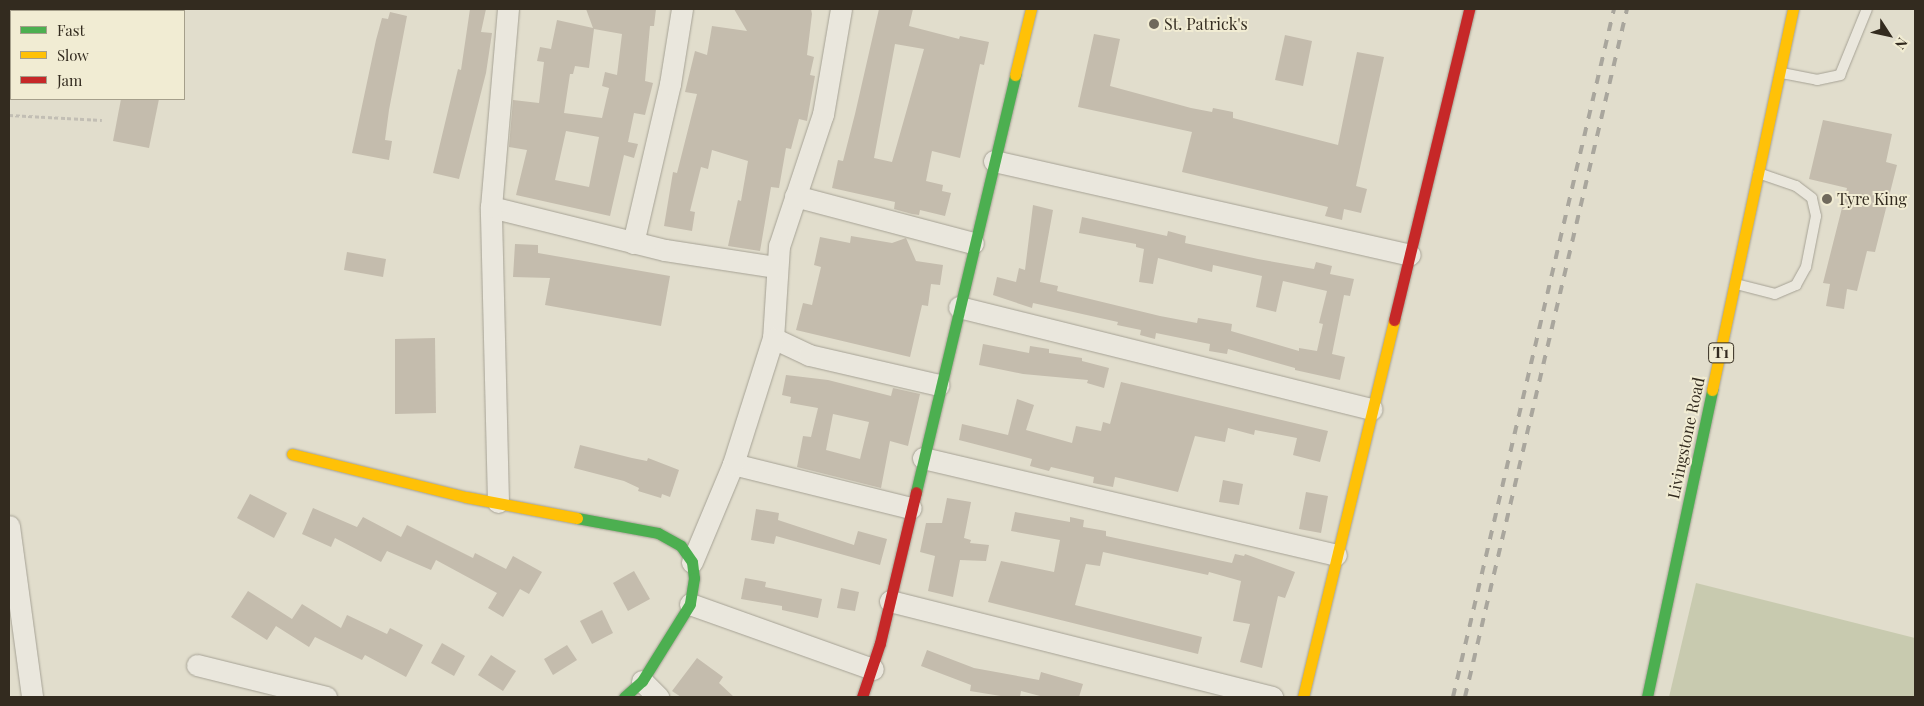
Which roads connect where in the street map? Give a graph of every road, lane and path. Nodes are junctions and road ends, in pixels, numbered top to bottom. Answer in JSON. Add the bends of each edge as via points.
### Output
{"nodes":[{"id":1,"x":508,"y":9,"type":"edge"},
{"id":2,"x":682,"y":9,"type":"edge"},
{"id":3,"x":841,"y":9,"type":"edge"},
{"id":4,"x":1031,"y":9,"type":"edge"},
{"id":5,"x":1469,"y":9,"type":"edge"},
{"id":6,"x":1793,"y":9,"type":"edge"},
{"id":7,"x":1867,"y":9,"type":"edge"},
{"id":8,"x":1778,"y":73,"type":"junction"},
{"id":9,"x":9,"y":115,"type":"edge"},
{"id":10,"x":102,"y":120,"type":"dead end"},
{"id":11,"x":994,"y":161,"type":"junction"},
{"id":12,"x":1757,"y":173,"type":"junction"},
{"id":13,"x":795,"y":196,"type":"junction"},
{"id":14,"x":491,"y":207,"type":"junction"},
{"id":15,"x":633,"y":243,"type":"junction"},
{"id":16,"x":973,"y":243,"type":"junction"},
{"id":17,"x":1410,"y":255,"type":"junction"},
{"id":18,"x":775,"y":266,"type":"junction"},
{"id":19,"x":1736,"y":284,"type":"junction"},
{"id":20,"x":959,"y":307,"type":"junction"},
{"id":21,"x":772,"y":338,"type":"junction"},
{"id":22,"x":939,"y":386,"type":"junction"},
{"id":23,"x":1372,"y":409,"type":"junction"},
{"id":24,"x":292,"y":454,"type":"dead end"},
{"id":25,"x":923,"y":458,"type":"junction"},
{"id":26,"x":733,"y":464,"type":"junction"},
{"id":27,"x":498,"y":502,"type":"junction"},
{"id":28,"x":912,"y":508,"type":"junction"},
{"id":29,"x":9,"y":526,"type":"edge"},
{"id":30,"x":1336,"y":555,"type":"junction"},
{"id":31,"x":692,"y":562,"type":"junction"},
{"id":32,"x":12,"y":571,"type":"edge"},
{"id":33,"x":890,"y":601,"type":"junction"},
{"id":34,"x":690,"y":604,"type":"junction"},
{"id":35,"x":197,"y":664,"type":"dead end"},
{"id":36,"x":873,"y":669,"type":"junction"},
{"id":37,"x":642,"y":681,"type":"junction"},
{"id":38,"x":32,"y":697,"type":"edge"},
{"id":39,"x":326,"y":697,"type":"edge"},
{"id":40,"x":624,"y":697,"type":"edge"},
{"id":41,"x":658,"y":697,"type":"edge"},
{"id":42,"x":862,"y":697,"type":"edge"},
{"id":43,"x":1272,"y":697,"type":"edge"},
{"id":44,"x":1303,"y":697,"type":"edge"},
{"id":45,"x":1647,"y":697,"type":"edge"}],
"edges":[{"from":1,"to":14,"type":"street"},
{"from":2,"to":15,"type":"street","via":[[670,84]]},
{"from":3,"to":13,"type":"street","via":[[823,114]]},
{"from":4,"to":11,"type":"main road"},
{"from":5,"to":17,"type":"main road"},
{"from":6,"to":8,"type":"main road","name":"Livingstone Road","number":"T1"},
{"from":7,"to":8,"type":"lane","via":[[1840,75],[1817,80]]},
{"from":8,"to":12,"type":"main road","name":"Livingstone Road","number":"T1"},
{"from":9,"to":10,"type":"path"},
{"from":11,"to":16,"type":"main road"},
{"from":11,"to":17,"type":"street"},
{"from":12,"to":19,"type":"main road","name":"Livingstone Road","number":"T1"},
{"from":12,"to":19,"type":"lane","via":[[1796,186],[1812,198],[1816,216],[1806,266],[1796,285],[1775,294]]},
{"from":13,"to":16,"type":"street"},
{"from":13,"to":18,"type":"street"},
{"from":14,"to":15,"type":"street"},
{"from":14,"to":27,"type":"street"},
{"from":15,"to":18,"type":"street"},
{"from":16,"to":20,"type":"main road"},
{"from":17,"to":23,"type":"main road"},
{"from":18,"to":21,"type":"street"},
{"from":19,"to":45,"type":"main road","name":"Livingstone Road","number":"T1"},
{"from":20,"to":22,"type":"main road"},
{"from":20,"to":23,"type":"street"},
{"from":21,"to":22,"type":"street","via":[[809,355]]},
{"from":21,"to":26,"type":"street"},
{"from":22,"to":25,"type":"main road"},
{"from":23,"to":30,"type":"main road"},
{"from":24,"to":27,"type":"main road"},
{"from":25,"to":28,"type":"main road"},
{"from":25,"to":30,"type":"street"},
{"from":26,"to":28,"type":"street"},
{"from":26,"to":31,"type":"street"},
{"from":27,"to":31,"type":"main road","via":[[658,533],[681,546]]},
{"from":28,"to":33,"type":"main road"},
{"from":29,"to":32,"type":"street"},
{"from":30,"to":44,"type":"main road"},
{"from":31,"to":34,"type":"main road","via":[[694,578]]},
{"from":32,"to":38,"type":"street"},
{"from":33,"to":36,"type":"main road"},
{"from":33,"to":43,"type":"street"},
{"from":34,"to":36,"type":"street"},
{"from":34,"to":37,"type":"main road"},
{"from":35,"to":39,"type":"street"},
{"from":36,"to":42,"type":"main road"},
{"from":37,"to":40,"type":"main road"},
{"from":37,"to":41,"type":"street"}]}
